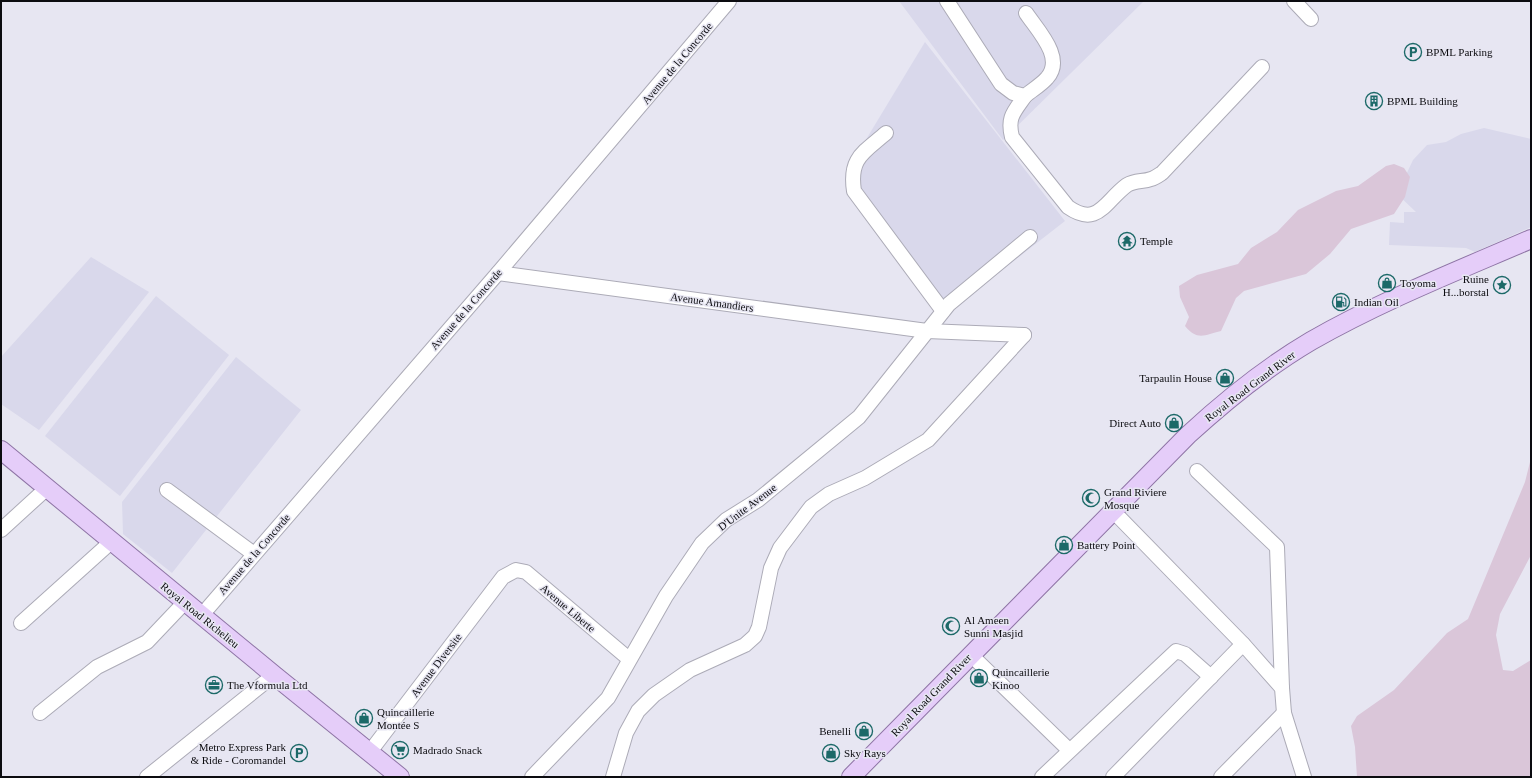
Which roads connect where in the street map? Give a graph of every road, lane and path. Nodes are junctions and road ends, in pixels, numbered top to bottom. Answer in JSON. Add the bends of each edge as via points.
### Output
{"nodes":[{"id":1,"x":729,"y":1,"type":"edge"},
{"id":2,"x":947,"y":1,"type":"edge"},
{"id":3,"x":1294,"y":1,"type":"edge"},
{"id":4,"x":1026,"y":13,"type":"dead end"},
{"id":5,"x":1311,"y":18,"type":"dead end"},
{"id":6,"x":1262,"y":67,"type":"dead end"},
{"id":7,"x":1025,"y":96,"type":"junction"},
{"id":8,"x":886,"y":132,"type":"dead end"},
{"id":9,"x":1030,"y":237,"type":"dead end"},
{"id":10,"x":1531,"y":239,"type":"edge"},
{"id":11,"x":498,"y":273,"type":"junction"},
{"id":12,"x":943,"y":312,"type":"junction"},
{"id":13,"x":927,"y":331,"type":"junction"},
{"id":14,"x":1,"y":450,"type":"edge"},
{"id":15,"x":1197,"y":471,"type":"dead end"},
{"id":16,"x":46,"y":489,"type":"junction"},
{"id":17,"x":167,"y":490,"type":"dead end"},
{"id":18,"x":1113,"y":510,"type":"junction"},
{"id":19,"x":1,"y":530,"type":"edge"},
{"id":20,"x":111,"y":542,"type":"junction"},
{"id":21,"x":254,"y":554,"type":"junction"},
{"id":22,"x":503,"y":577,"type":"joint"},
{"id":23,"x":184,"y":602,"type":"junction"},
{"id":24,"x":201,"y":616,"type":"junction"},
{"id":25,"x":21,"y":623,"type":"dead end"},
{"id":26,"x":1243,"y":644,"type":"junction"},
{"id":27,"x":970,"y":654,"type":"junction"},
{"id":28,"x":629,"y":659,"type":"junction"},
{"id":29,"x":274,"y":675,"type":"junction"},
{"id":30,"x":1211,"y":676,"type":"junction"},
{"id":31,"x":1282,"y":688,"type":"junction"},
{"id":32,"x":40,"y":713,"type":"dead end"},
{"id":33,"x":1284,"y":713,"type":"junction"},
{"id":34,"x":1069,"y":750,"type":"junction"},
{"id":35,"x":369,"y":752,"type":"junction"},
{"id":36,"x":147,"y":777,"type":"edge"},
{"id":37,"x":400,"y":777,"type":"edge"},
{"id":38,"x":532,"y":777,"type":"edge"},
{"id":39,"x":613,"y":777,"type":"edge"},
{"id":40,"x":851,"y":777,"type":"edge"},
{"id":41,"x":1042,"y":777,"type":"edge"},
{"id":42,"x":1113,"y":777,"type":"edge"},
{"id":43,"x":1222,"y":777,"type":"edge"},
{"id":44,"x":1304,"y":777,"type":"edge"}],
"edges":[{"from":1,"to":11,"type":"street","name":"Avenue de la Concorde"},
{"from":2,"to":7,"type":"street","via":[[1001,84],[1013,93]]},
{"from":3,"to":5,"type":"street"},
{"from":4,"to":7,"type":"street","via":[[1053,54],[1054,66],[1047,78]]},
{"from":6,"to":7,"type":"street","via":[[1162,173],[1151,180],[1128,184],[1095,214],[1087,216],[1078,214],[1068,207],[1012,137],[1010,117]]},
{"from":8,"to":12,"type":"street","via":[[857,160],[852,176],[854,191]]},
{"from":9,"to":12,"type":"street","name":"D'Unite Avenue"},
{"from":10,"to":18,"type":"main road","name":"Royal Road Grand River","via":[[1403,294],[1311,342],[1256,379],[1208,416]]},
{"from":11,"to":13,"type":"street","name":"Avenue Amandiers"},
{"from":11,"to":21,"type":"street","name":"Avenue de la Concorde"},
{"from":12,"to":13,"type":"street","name":"D'Unite Avenue"},
{"from":13,"to":28,"type":"street","name":"D'Unite Avenue","via":[[859,417],[758,500],[726,520],[702,543],[666,596]]},
{"from":13,"to":39,"type":"street","name":"Avenue Amandiers","via":[[1024,335],[928,440],[865,478],[829,494],[811,507],[780,548],[771,568],[755,636],[744,645],[690,670],[654,695],[638,711],[626,733]]},
{"from":14,"to":16,"type":"main road","name":"Royal Road Richelieu"},
{"from":15,"to":31,"type":"street","via":[[1277,547]]},
{"from":16,"to":19,"type":"street"},
{"from":16,"to":20,"type":"main road","name":"Royal Road Richelieu"},
{"from":17,"to":21,"type":"street"},
{"from":18,"to":26,"type":"street"},
{"from":18,"to":27,"type":"main road","name":"Royal Road Grand River"},
{"from":20,"to":23,"type":"main road","name":"Royal Road Richelieu"},
{"from":20,"to":25,"type":"street"},
{"from":21,"to":24,"type":"street","name":"Avenue de la Concorde"},
{"from":22,"to":28,"type":"street","name":"Avenue Liberte","via":[[516,570],[526,572]]},
{"from":22,"to":35,"type":"street","name":"Avenue Diversite"},
{"from":23,"to":24,"type":"main road","name":"Royal Road Richelieu"},
{"from":23,"to":32,"type":"street","via":[[147,642],[97,667]]},
{"from":24,"to":29,"type":"main road","name":"Royal Road Richelieu"},
{"from":26,"to":30,"type":"street"},
{"from":26,"to":31,"type":"street"},
{"from":27,"to":34,"type":"street"},
{"from":27,"to":40,"type":"main road","name":"Royal Road Grand River"},
{"from":28,"to":38,"type":"street","name":"D'Unite Avenue","via":[[608,698]]},
{"from":29,"to":35,"type":"main road","name":"Royal Road Richelieu"},
{"from":29,"to":36,"type":"street"},
{"from":30,"to":34,"type":"street","via":[[1185,654],[1176,651]]},
{"from":30,"to":42,"type":"street"},
{"from":31,"to":33,"type":"street"},
{"from":33,"to":43,"type":"street"},
{"from":33,"to":44,"type":"street"},
{"from":34,"to":41,"type":"street"},
{"from":35,"to":37,"type":"main road","name":"Royal Road Richelieu"}]}
